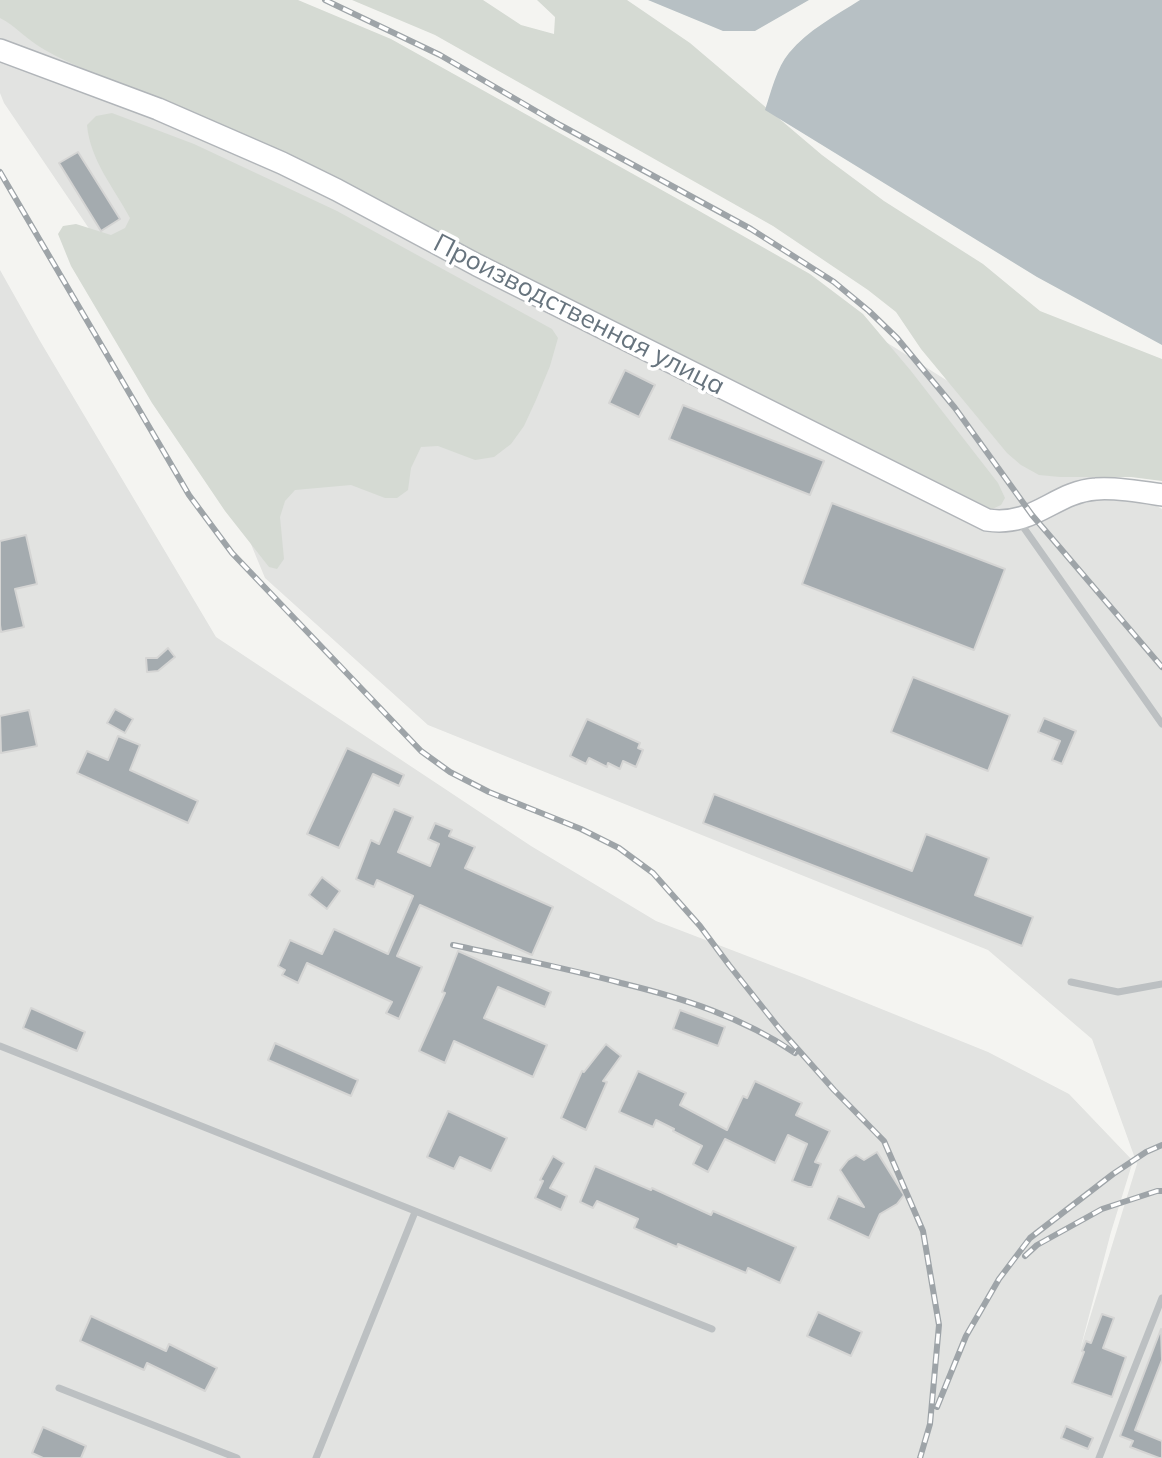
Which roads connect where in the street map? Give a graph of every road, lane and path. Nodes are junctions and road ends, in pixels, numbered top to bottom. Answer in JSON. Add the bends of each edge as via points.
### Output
{"nodes":[{"id":1,"x":0,"y":50,"type":"edge"},
{"id":2,"x":1162,"y":495,"type":"edge"},
{"id":3,"x":1018,"y":519,"type":"junction"},
{"id":4,"x":1162,"y":723,"type":"edge"},
{"id":5,"x":1071,"y":982,"type":"dead end"},
{"id":6,"x":1162,"y":984,"type":"edge"},
{"id":7,"x":0,"y":1046,"type":"edge"},
{"id":8,"x":415,"y":1212,"type":"junction"},
{"id":9,"x":1162,"y":1298,"type":"edge"},
{"id":10,"x":712,"y":1329,"type":"dead end"},
{"id":11,"x":59,"y":1388,"type":"dead end"},
{"id":12,"x":237,"y":1458,"type":"edge"},
{"id":13,"x":316,"y":1458,"type":"edge"},
{"id":14,"x":1099,"y":1458,"type":"edge"}],
"edges":[{"from":1,"to":3,"type":"street","name":"Производственная улица","via":[[270,157],[966,511],[987,520]]},
{"from":2,"to":3,"type":"street","name":"Производственная улица","via":[[1096,489]]},
{"from":3,"to":4,"type":"lane"},
{"from":5,"to":6,"type":"lane","via":[[1118,992]]},
{"from":7,"to":8,"type":"lane"},
{"from":8,"to":10,"type":"lane"},
{"from":8,"to":13,"type":"lane"},
{"from":9,"to":14,"type":"lane"},
{"from":11,"to":12,"type":"lane"}]}
